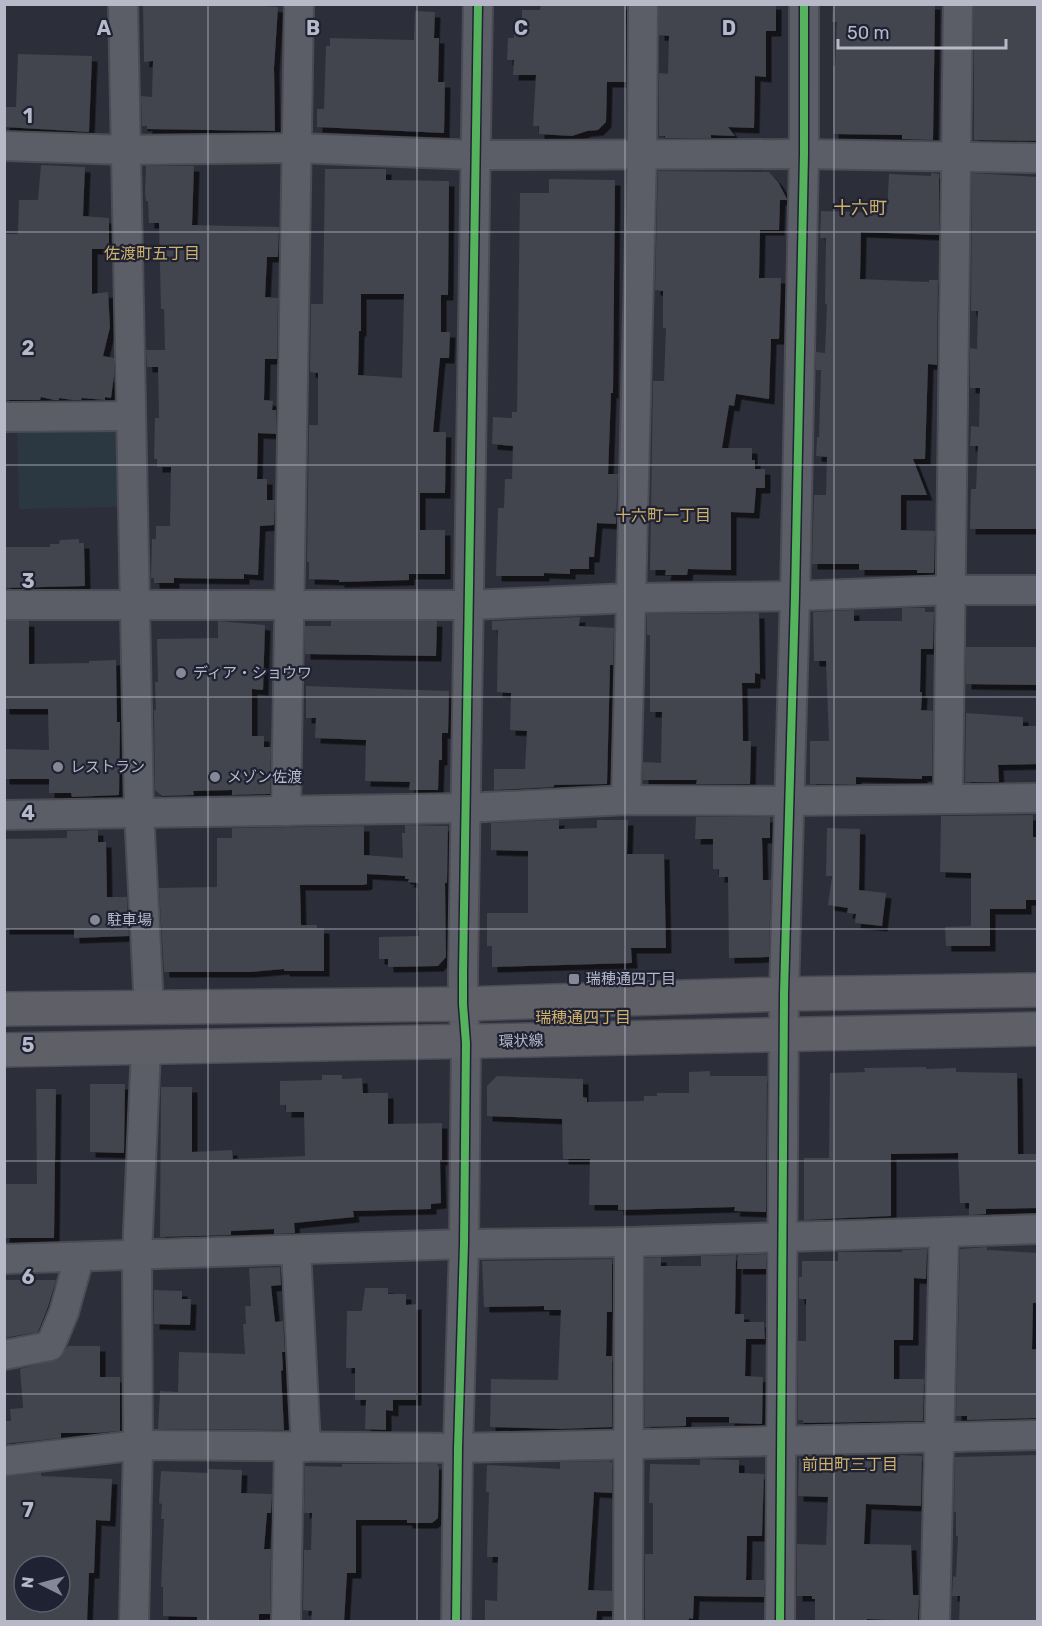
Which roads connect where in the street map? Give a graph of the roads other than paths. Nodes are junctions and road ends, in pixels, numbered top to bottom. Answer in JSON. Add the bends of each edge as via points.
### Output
{"nodes":[{"id":1,"x":123,"y":4,"type":"edge"},
{"id":2,"x":299,"y":4,"type":"edge"},
{"id":3,"x":478,"y":4,"type":"edge"},
{"id":4,"x":643,"y":4,"type":"edge"},
{"id":5,"x":804,"y":4,"type":"edge"},
{"id":6,"x":958,"y":4,"type":"edge"},
{"id":7,"x":4,"y":146,"type":"edge"},
{"id":8,"x":297,"y":148,"type":"junction"},
{"id":9,"x":126,"y":150,"type":"junction"},
{"id":10,"x":642,"y":153,"type":"junction"},
{"id":11,"x":804,"y":154,"type":"junction"},
{"id":12,"x":476,"y":155,"type":"junction"},
{"id":13,"x":956,"y":157,"type":"junction"},
{"id":14,"x":1038,"y":158,"type":"edge"},
{"id":15,"x":131,"y":416,"type":"junction"},
{"id":16,"x":4,"y":417,"type":"edge"},
{"id":17,"x":951,"y":590,"type":"junction"},
{"id":18,"x":1038,"y":590,"type":"edge"},
{"id":19,"x":795,"y":596,"type":"junction"},
{"id":20,"x":632,"y":598,"type":"junction"},
{"id":21,"x":4,"y":605,"type":"edge"},
{"id":22,"x":289,"y":605,"type":"junction"},
{"id":23,"x":469,"y":605,"type":"junction"},
{"id":24,"x":134,"y":606,"type":"junction"},
{"id":25,"x":1038,"y":798,"type":"edge"},
{"id":26,"x":948,"y":799,"type":"junction"},
{"id":27,"x":626,"y":800,"type":"junction"},
{"id":28,"x":789,"y":801,"type":"junction"},
{"id":29,"x":466,"y":808,"type":"junction"},
{"id":30,"x":286,"y":811,"type":"junction"},
{"id":31,"x":140,"y":812,"type":"junction"},
{"id":32,"x":4,"y":815,"type":"edge"},
{"id":33,"x":1038,"y":990,"type":"edge"},
{"id":34,"x":784,"y":994,"type":"junction"},
{"id":35,"x":463,"y":1004,"type":"junction"},
{"id":36,"x":148,"y":1007,"type":"junction"},
{"id":37,"x":4,"y":1009,"type":"edge"},
{"id":38,"x":1038,"y":1029,"type":"edge"},
{"id":39,"x":784,"y":1033,"type":"junction"},
{"id":40,"x":466,"y":1042,"type":"junction"},
{"id":41,"x":146,"y":1048,"type":"junction"},
{"id":42,"x":4,"y":1050,"type":"edge"},
{"id":43,"x":1038,"y":1229,"type":"edge"},
{"id":44,"x":944,"y":1233,"type":"junction"},
{"id":45,"x":782,"y":1237,"type":"junction"},
{"id":46,"x":629,"y":1242,"type":"junction"},
{"id":47,"x":465,"y":1244,"type":"junction"},
{"id":48,"x":296,"y":1250,"type":"junction"},
{"id":49,"x":137,"y":1256,"type":"junction"},
{"id":50,"x":79,"y":1258,"type":"junction"},
{"id":51,"x":4,"y":1260,"type":"edge"},
{"id":52,"x":4,"y":1355,"type":"edge"},
{"id":53,"x":1038,"y":1435,"type":"edge"},
{"id":54,"x":939,"y":1437,"type":"junction"},
{"id":55,"x":780,"y":1441,"type":"junction"},
{"id":56,"x":628,"y":1444,"type":"junction"},
{"id":57,"x":138,"y":1445,"type":"junction"},
{"id":58,"x":298,"y":1447,"type":"junction"},
{"id":59,"x":458,"y":1448,"type":"junction"},
{"id":60,"x":4,"y":1461,"type":"edge"},
{"id":61,"x":134,"y":1622,"type":"edge"},
{"id":62,"x":286,"y":1622,"type":"edge"},
{"id":63,"x":456,"y":1622,"type":"edge"},
{"id":64,"x":628,"y":1622,"type":"edge"},
{"id":65,"x":780,"y":1622,"type":"edge"},
{"id":66,"x":935,"y":1622,"type":"edge"}],
"edges":[{"from":1,"to":9,"type":"street"},
{"from":2,"to":8,"type":"street"},
{"from":3,"to":12,"type":"street"},
{"from":4,"to":10,"type":"street"},
{"from":5,"to":11,"type":"street"},
{"from":6,"to":13,"type":"street"},
{"from":7,"to":9,"type":"street"},
{"from":8,"to":9,"type":"street"},
{"from":8,"to":12,"type":"street"},
{"from":8,"to":22,"type":"street"},
{"from":9,"to":15,"type":"street"},
{"from":10,"to":11,"type":"street"},
{"from":10,"to":12,"type":"street"},
{"from":10,"to":20,"type":"street"},
{"from":11,"to":13,"type":"street"},
{"from":11,"to":19,"type":"street"},
{"from":12,"to":23,"type":"street"},
{"from":13,"to":14,"type":"street"},
{"from":13,"to":17,"type":"street"},
{"from":15,"to":16,"type":"street"},
{"from":15,"to":24,"type":"street"},
{"from":17,"to":18,"type":"street"},
{"from":17,"to":19,"type":"street"},
{"from":17,"to":26,"type":"street"},
{"from":19,"to":20,"type":"street"},
{"from":19,"to":28,"type":"street"},
{"from":20,"to":23,"type":"street"},
{"from":20,"to":27,"type":"street"},
{"from":21,"to":24,"type":"street"},
{"from":22,"to":23,"type":"street"},
{"from":22,"to":24,"type":"street"},
{"from":22,"to":30,"type":"street"},
{"from":23,"to":29,"type":"street"},
{"from":24,"to":31,"type":"street"},
{"from":25,"to":26,"type":"street"},
{"from":26,"to":28,"type":"street"},
{"from":27,"to":28,"type":"street"},
{"from":27,"to":29,"type":"street"},
{"from":28,"to":34,"type":"street"},
{"from":29,"to":30,"type":"street"},
{"from":29,"to":35,"type":"street"},
{"from":30,"to":31,"type":"street"},
{"from":31,"to":32,"type":"street"},
{"from":31,"to":36,"type":"street"},
{"from":33,"to":34,"type":"main road"},
{"from":34,"to":35,"type":"main road"},
{"from":34,"to":39,"type":"street"},
{"from":35,"to":36,"type":"main road"},
{"from":35,"to":40,"type":"street"},
{"from":36,"to":37,"type":"main road"},
{"from":38,"to":39,"type":"main road","name":"環状線"},
{"from":39,"to":40,"type":"main road","name":"環状線"},
{"from":39,"to":45,"type":"street"},
{"from":40,"to":41,"type":"main road","name":"環状線"},
{"from":40,"to":47,"type":"street"},
{"from":41,"to":42,"type":"main road","name":"環状線"},
{"from":41,"to":49,"type":"street"},
{"from":43,"to":44,"type":"street"},
{"from":44,"to":45,"type":"street"},
{"from":44,"to":54,"type":"street"},
{"from":45,"to":46,"type":"street"},
{"from":45,"to":55,"type":"street"},
{"from":46,"to":47,"type":"street"},
{"from":46,"to":56,"type":"street"},
{"from":47,"to":48,"type":"street"},
{"from":47,"to":59,"type":"street"},
{"from":48,"to":49,"type":"street"},
{"from":48,"to":58,"type":"street"},
{"from":49,"to":50,"type":"street"},
{"from":49,"to":57,"type":"street"},
{"from":50,"to":51,"type":"street"},
{"from":50,"to":52,"type":"street","via":[[50,1346]]},
{"from":53,"to":54,"type":"street"},
{"from":54,"to":55,"type":"street"},
{"from":54,"to":66,"type":"street"},
{"from":55,"to":56,"type":"street"},
{"from":55,"to":65,"type":"street"},
{"from":56,"to":59,"type":"street"},
{"from":56,"to":64,"type":"street"},
{"from":57,"to":58,"type":"street"},
{"from":57,"to":60,"type":"street"},
{"from":57,"to":61,"type":"street"},
{"from":58,"to":59,"type":"street"},
{"from":58,"to":62,"type":"street"},
{"from":59,"to":63,"type":"street"}]}
